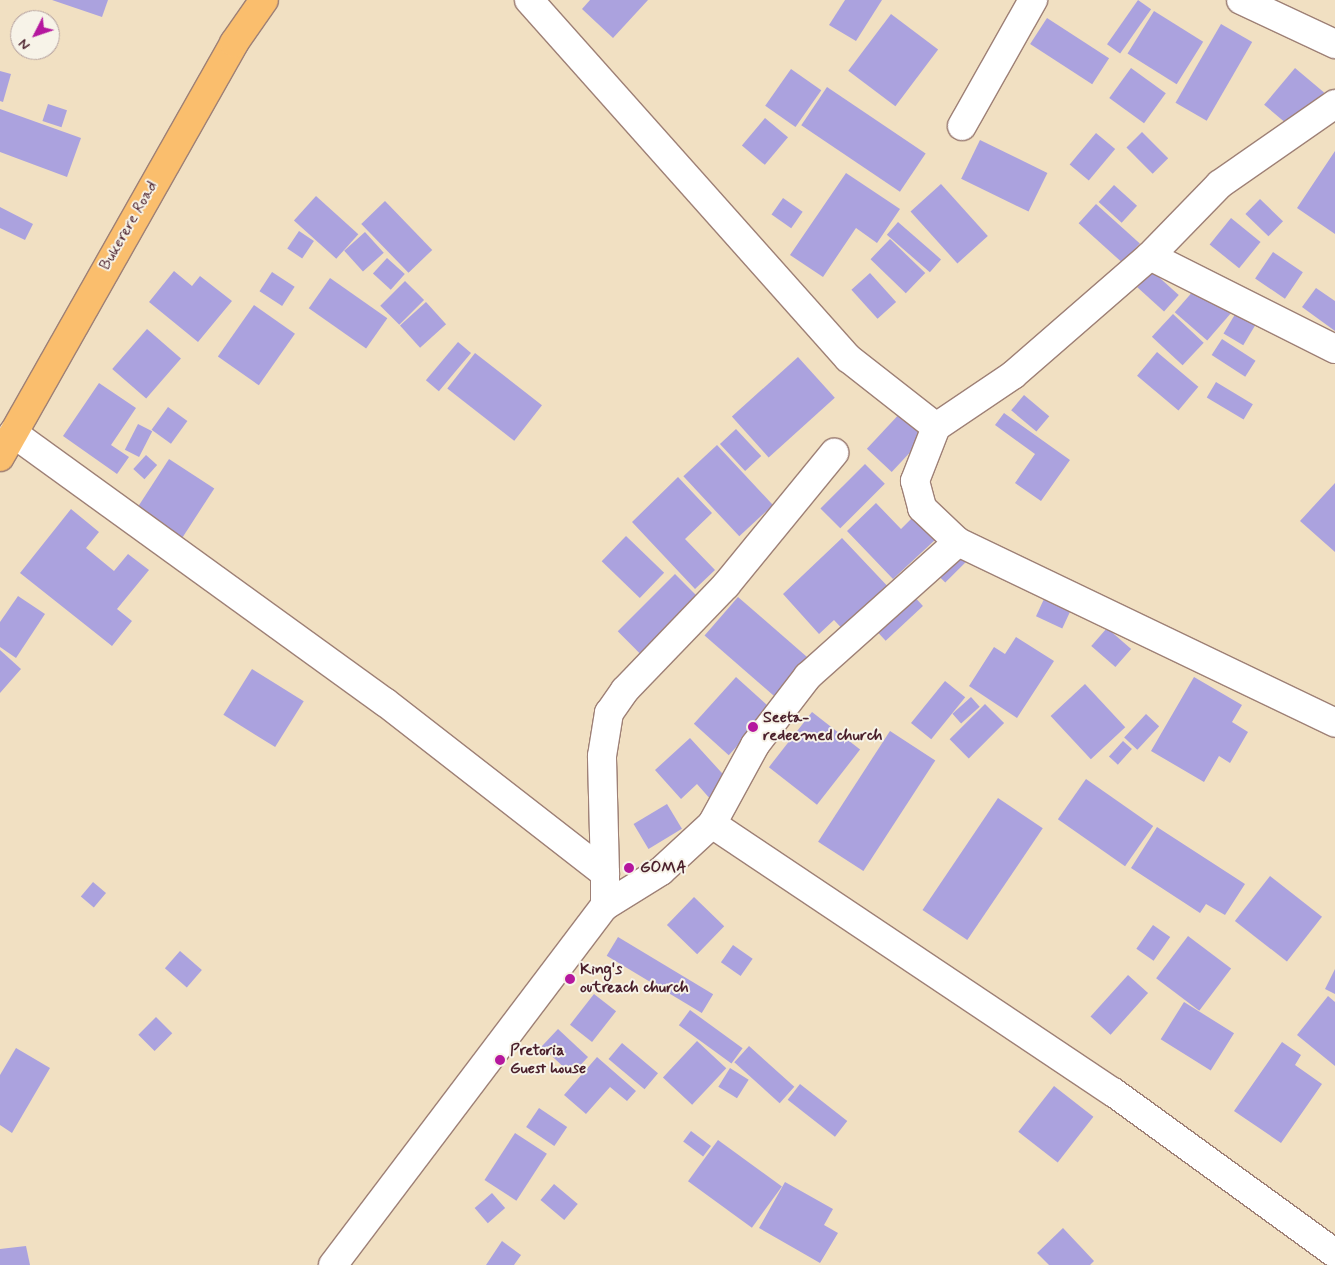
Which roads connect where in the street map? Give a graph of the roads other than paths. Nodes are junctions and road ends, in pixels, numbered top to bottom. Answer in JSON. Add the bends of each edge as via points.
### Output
{"nodes":[{"id":1,"x":264,"y":0,"type":"edge"},
{"id":2,"x":530,"y":0,"type":"edge"},
{"id":3,"x":1033,"y":0,"type":"edge"},
{"id":4,"x":1242,"y":0,"type":"edge"},
{"id":5,"x":1335,"y":44,"type":"edge"},
{"id":6,"x":1335,"y":104,"type":"edge"},
{"id":7,"x":962,"y":126,"type":"dead end"},
{"id":8,"x":1150,"y":256,"type":"junction"},
{"id":9,"x":1335,"y":349,"type":"edge"},
{"id":10,"x":936,"y":427,"type":"junction"},
{"id":11,"x":13,"y":433,"type":"junction"},
{"id":12,"x":834,"y":453,"type":"dead end"},
{"id":13,"x":0,"y":457,"type":"edge"},
{"id":14,"x":958,"y":542,"type":"junction"},
{"id":15,"x":1335,"y":723,"type":"edge"},
{"id":16,"x":712,"y":824,"type":"junction"},
{"id":17,"x":605,"y":873,"type":"junction"},
{"id":18,"x":606,"y":906,"type":"junction"},
{"id":19,"x":1335,"y":1253,"type":"edge"},
{"id":20,"x":333,"y":1265,"type":"edge"}],
"edges":[{"from":1,"to":11,"type":"main road","name":"Bukerere Road","via":[[224,60]]},
{"from":2,"to":10,"type":"street","via":[[848,358]]},
{"from":3,"to":7,"type":"street"},
{"from":4,"to":5,"type":"street"},
{"from":6,"to":8,"type":"street","via":[[1220,184]]},
{"from":8,"to":9,"type":"street"},
{"from":8,"to":10,"type":"street","via":[[1013,375]]},
{"from":10,"to":14,"type":"street","via":[[915,481],[922,508]]},
{"from":11,"to":13,"type":"main road","name":"Bukerere Road"},
{"from":11,"to":17,"type":"street","via":[[385,702]]},
{"from":12,"to":17,"type":"street","via":[[726,586],[625,690],[609,713],[602,756]]},
{"from":14,"to":15,"type":"street"},
{"from":14,"to":16,"type":"street","via":[[808,676],[755,745]]},
{"from":16,"to":18,"type":"street","via":[[661,871]]},
{"from":16,"to":19,"type":"street","via":[[1113,1092]]},
{"from":17,"to":18,"type":"street"},
{"from":18,"to":20,"type":"street"}]}
